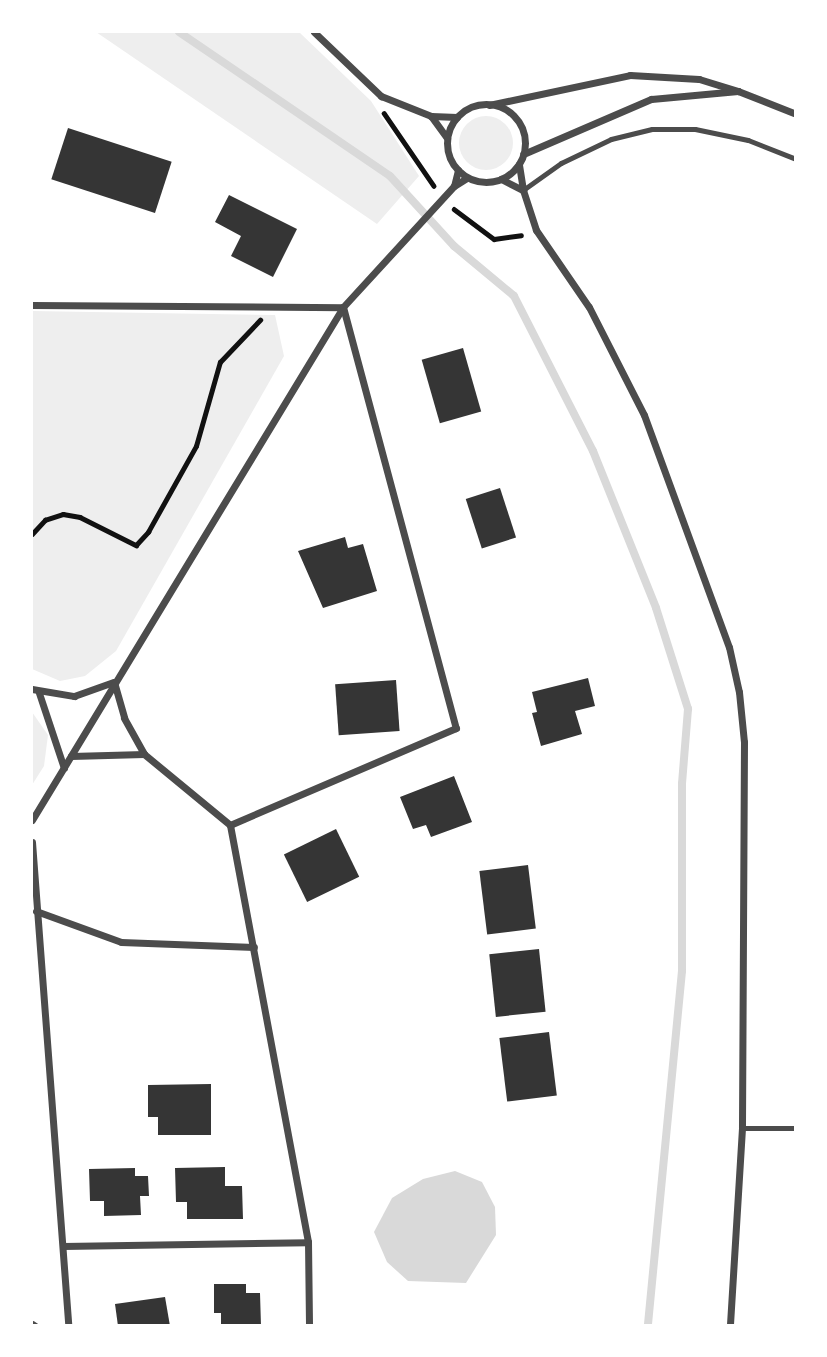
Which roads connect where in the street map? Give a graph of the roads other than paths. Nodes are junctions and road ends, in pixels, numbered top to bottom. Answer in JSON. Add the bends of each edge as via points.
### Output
{"nodes":[{"id":1,"x":314,"y":32,"type":"edge"},
{"id":2,"x":738,"y":91,"type":"junction"},
{"id":3,"x":489,"y":104,"type":"junction"},
{"id":4,"x":796,"y":114,"type":"edge"},
{"id":5,"x":430,"y":116,"type":"junction"},
{"id":6,"x":457,"y":117,"type":"junction"},
{"id":7,"x":447,"y":138,"type":"junction"},
{"id":8,"x":523,"y":154,"type":"junction"},
{"id":9,"x":796,"y":159,"type":"edge"},
{"id":10,"x":519,"y":164,"type":"junction"},
{"id":11,"x":458,"y":170,"type":"junction"},
{"id":12,"x":467,"y":178,"type":"junction"},
{"id":13,"x":501,"y":179,"type":"junction"},
{"id":14,"x":454,"y":186,"type":"junction"},
{"id":15,"x":523,"y":190,"type":"junction"},
{"id":16,"x":32,"y":305,"type":"edge"},
{"id":17,"x":343,"y":307,"type":"junction"},
{"id":18,"x":114,"y":682,"type":"junction"},
{"id":19,"x":35,"y":691,"type":"edge"},
{"id":20,"x":144,"y":754,"type":"junction"},
{"id":21,"x":71,"y":757,"type":"junction"},
{"id":22,"x":65,"y":770,"type":"junction"},
{"id":23,"x":32,"y":820,"type":"edge"},
{"id":24,"x":230,"y":825,"type":"junction"},
{"id":25,"x":32,"y":842,"type":"edge"},
{"id":26,"x":36,"y":911,"type":"junction"},
{"id":27,"x":32,"y":941,"type":"edge"},
{"id":28,"x":254,"y":947,"type":"junction"},
{"id":29,"x":39,"y":950,"type":"junction"},
{"id":30,"x":742,"y":1128,"type":"junction"},
{"id":31,"x":796,"y":1128,"type":"edge"},
{"id":32,"x":308,"y":1242,"type":"junction"},
{"id":33,"x":64,"y":1246,"type":"junction"},
{"id":34,"x":68,"y":1325,"type":"edge"},
{"id":35,"x":309,"y":1325,"type":"edge"},
{"id":36,"x":730,"y":1325,"type":"edge"}],
"edges":[{"from":1,"to":5,"type":"street","via":[[381,96]]},
{"from":2,"to":3,"type":"street","via":[[699,79],[630,75]]},
{"from":2,"to":4,"type":"street"},
{"from":2,"to":8,"type":"street","via":[[650,99]]},
{"from":3,"to":6,"type":"street"},
{"from":3,"to":8,"type":"street","via":[[518,121],[525,142]]},
{"from":5,"to":6,"type":"street"},
{"from":5,"to":7,"type":"street"},
{"from":6,"to":7,"type":"street"},
{"from":7,"to":11,"type":"street","via":[[447,149]]},
{"from":8,"to":10,"type":"street"},
{"from":9,"to":15,"type":"lane","via":[[748,140],[695,130],[652,130],[611,139],[561,163]]},
{"from":10,"to":13,"type":"street"},
{"from":10,"to":15,"type":"street"},
{"from":11,"to":12,"type":"street"},
{"from":11,"to":14,"type":"street"},
{"from":12,"to":13,"type":"street"},
{"from":12,"to":14,"type":"street"},
{"from":13,"to":15,"type":"street"},
{"from":14,"to":17,"type":"street"},
{"from":15,"to":30,"type":"street","via":[[536,230],[589,307],[644,415],[729,647],[744,742]]},
{"from":16,"to":17,"type":"street"},
{"from":17,"to":18,"type":"street"},
{"from":17,"to":24,"type":"street","via":[[456,728]]},
{"from":18,"to":19,"type":"street","via":[[74,696]]},
{"from":18,"to":20,"type":"street","via":[[124,718]]},
{"from":18,"to":21,"type":"street"},
{"from":19,"to":22,"type":"street"},
{"from":20,"to":21,"type":"street"},
{"from":20,"to":24,"type":"street"},
{"from":21,"to":22,"type":"street"},
{"from":22,"to":23,"type":"street"},
{"from":24,"to":28,"type":"street"},
{"from":25,"to":26,"type":"street"},
{"from":26,"to":28,"type":"street","via":[[121,942]]},
{"from":26,"to":29,"type":"street"},
{"from":27,"to":29,"type":"street"},
{"from":28,"to":32,"type":"street"},
{"from":29,"to":33,"type":"street"},
{"from":30,"to":31,"type":"lane"},
{"from":30,"to":36,"type":"street"},
{"from":32,"to":33,"type":"street"},
{"from":32,"to":35,"type":"street"},
{"from":33,"to":34,"type":"street"}]}
